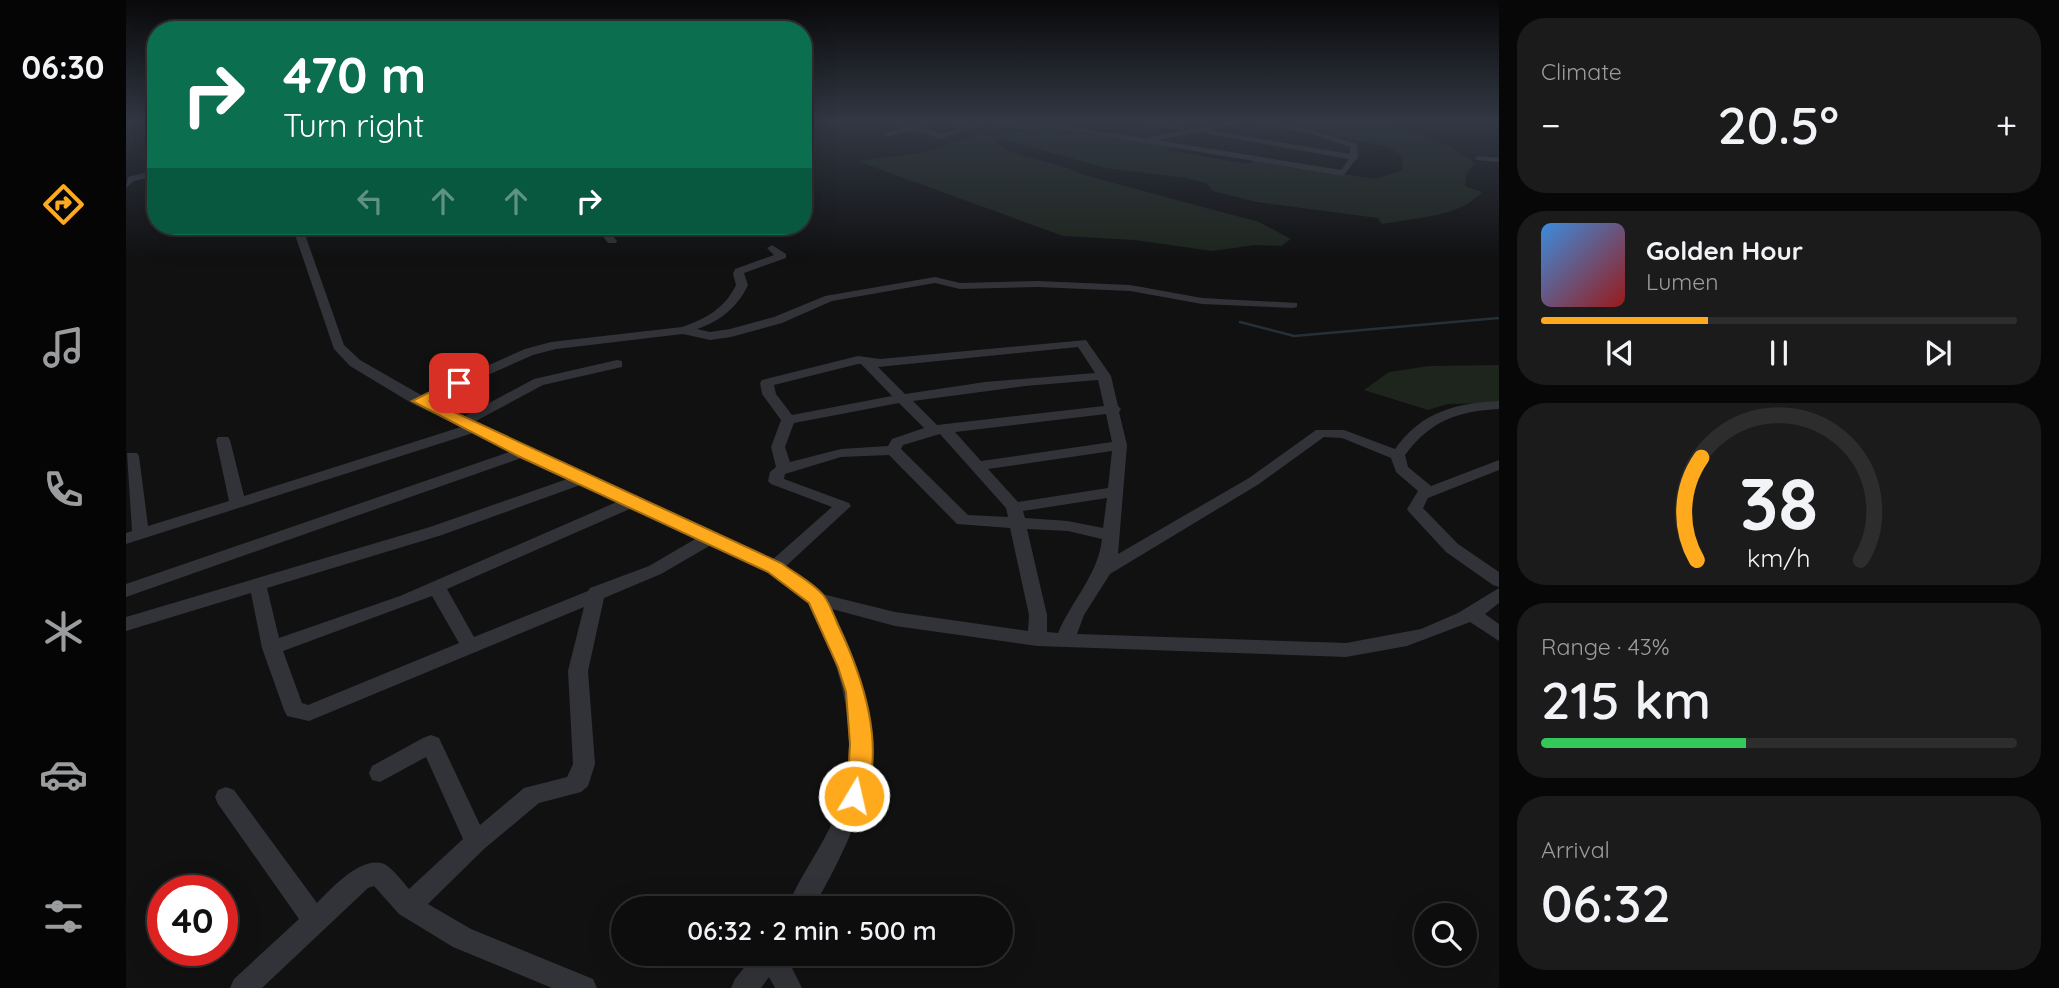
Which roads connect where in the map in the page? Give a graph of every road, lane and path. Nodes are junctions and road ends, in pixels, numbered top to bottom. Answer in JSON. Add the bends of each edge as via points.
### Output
{"nodes":[{"id":1,"x":1301,"y":166,"type":"edge"},
{"id":2,"x":1348,"y":166,"type":"edge"},
{"id":3,"x":147,"y":175,"type":"edge"},
{"id":4,"x":126,"y":185,"type":"edge"},
{"id":5,"x":300,"y":235,"type":"edge"},
{"id":6,"x":607,"y":235,"type":"edge"},
{"id":7,"x":612,"y":241,"type":"dead end"},
{"id":8,"x":772,"y":248,"type":"dead end"},
{"id":9,"x":1293,"y":305,"type":"dead end"},
{"id":10,"x":683,"y":330,"type":"junction"},
{"id":11,"x":867,"y":363,"type":"junction"},
{"id":12,"x":617,"y":364,"type":"dead end"},
{"id":13,"x":1104,"y":376,"type":"junction"},
{"id":14,"x":901,"y":396,"type":"junction"},
{"id":15,"x":418,"y":401,"type":"junction"},
{"id":16,"x":1499,"y":405,"type":"edge"},
{"id":17,"x":1114,"y":410,"type":"junction"},
{"id":18,"x":788,"y":420,"type":"junction"},
{"id":19,"x":467,"y":425,"type":"junction"},
{"id":20,"x":940,"y":430,"type":"junction"},
{"id":21,"x":223,"y":440,"type":"dead end"},
{"id":22,"x":1120,"y":446,"type":"junction"},
{"id":23,"x":893,"y":450,"type":"junction"},
{"id":24,"x":523,"y":452,"type":"junction"},
{"id":25,"x":1398,"y":455,"type":"junction"},
{"id":26,"x":132,"y":456,"type":"dead end"},
{"id":27,"x":1499,"y":465,"type":"edge"},
{"id":28,"x":978,"y":466,"type":"junction"},
{"id":29,"x":784,"y":468,"type":"junction"},
{"id":30,"x":583,"y":479,"type":"junction"},
{"id":31,"x":1114,"y":492,"type":"junction"},
{"id":32,"x":1428,"y":492,"type":"junction"},
{"id":33,"x":631,"y":502,"type":"junction"},
{"id":34,"x":238,"y":503,"type":"junction"},
{"id":35,"x":1016,"y":515,"type":"junction"},
{"id":36,"x":1109,"y":535,"type":"junction"},
{"id":37,"x":134,"y":537,"type":"edge"},
{"id":38,"x":710,"y":538,"type":"junction"},
{"id":39,"x":774,"y":568,"type":"junction"},
{"id":40,"x":1104,"y":570,"type":"junction"},
{"id":41,"x":1499,"y":581,"type":"edge"},
{"id":42,"x":258,"y":586,"type":"junction"},
{"id":43,"x":436,"y":586,"type":"junction"},
{"id":44,"x":126,"y":591,"type":"edge"},
{"id":45,"x":596,"y":592,"type":"junction"},
{"id":46,"x":1499,"y":594,"type":"edge"},
{"id":47,"x":816,"y":599,"type":"junction"},
{"id":48,"x":1472,"y":614,"type":"junction"},
{"id":49,"x":126,"y":624,"type":"edge"},
{"id":50,"x":1499,"y":634,"type":"edge"},
{"id":51,"x":1037,"y":639,"type":"junction"},
{"id":52,"x":1065,"y":640,"type":"junction"},
{"id":53,"x":469,"y":644,"type":"junction"},
{"id":54,"x":272,"y":648,"type":"junction"},
{"id":55,"x":380,"y":773,"type":"dead end"},
{"id":56,"x":226,"y":797,"type":"dead end"},
{"id":57,"x":476,"y":842,"type":"junction"},
{"id":58,"x":806,"y":896,"type":"edge"},
{"id":59,"x":408,"y":906,"type":"junction"},
{"id":60,"x":314,"y":921,"type":"junction"},
{"id":61,"x":761,"y":966,"type":"edge"},
{"id":62,"x":777,"y":966,"type":"edge"},
{"id":63,"x":243,"y":988,"type":"edge"},
{"id":64,"x":584,"y":988,"type":"edge"},
{"id":65,"x":744,"y":988,"type":"edge"},
{"id":66,"x":789,"y":988,"type":"edge"}],
"edges":[{"from":1,"to":2,"type":"street","via":[[1343,173]]},
{"from":3,"to":4,"type":"street"},
{"from":5,"to":15,"type":"street","via":[[338,346],[355,363]]},
{"from":6,"to":7,"type":"street"},
{"from":8,"to":10,"type":"street","via":[[782,256],[738,272],[742,285],[717,317]]},
{"from":9,"to":10,"type":"street","via":[[1202,302],[1140,289],[960,286],[941,280],[835,297],[768,324],[722,334]]},
{"from":10,"to":15,"type":"street","via":[[555,345]]},
{"from":11,"to":13,"type":"street","via":[[1076,343],[1085,345]]},
{"from":11,"to":14,"type":"street"},
{"from":11,"to":18,"type":"street","via":[[858,360],[767,383],[769,394]]},
{"from":12,"to":19,"type":"street","via":[[539,382]]},
{"from":13,"to":14,"type":"street"},
{"from":13,"to":17,"type":"street"},
{"from":14,"to":18,"type":"street"},
{"from":14,"to":20,"type":"street"},
{"from":15,"to":19,"type":"street"},
{"from":16,"to":25,"type":"street","via":[[1447,411],[1423,425]]},
{"from":17,"to":20,"type":"street"},
{"from":17,"to":22,"type":"street"},
{"from":18,"to":29,"type":"street","via":[[778,447]]},
{"from":19,"to":24,"type":"street"},
{"from":19,"to":34,"type":"street"},
{"from":20,"to":23,"type":"street","via":[[897,442]]},
{"from":20,"to":28,"type":"street"},
{"from":21,"to":34,"type":"street"},
{"from":22,"to":28,"type":"street"},
{"from":22,"to":31,"type":"street"},
{"from":23,"to":29,"type":"street","via":[[841,453]]},
{"from":23,"to":35,"type":"street","via":[[962,520]]},
{"from":24,"to":30,"type":"street"},
{"from":24,"to":44,"type":"street"},
{"from":25,"to":32,"type":"street","via":[[1401,469]]},
{"from":25,"to":40,"type":"street","via":[[1344,435],[1321,433],[1254,481]]},
{"from":26,"to":37,"type":"street"},
{"from":27,"to":32,"type":"street"},
{"from":28,"to":35,"type":"street"},
{"from":29,"to":39,"type":"street","via":[[776,481],[844,506]]},
{"from":30,"to":33,"type":"street"},
{"from":30,"to":42,"type":"street"},
{"from":31,"to":35,"type":"street"},
{"from":31,"to":36,"type":"street"},
{"from":32,"to":41,"type":"street","via":[[1417,502],[1418,514],[1452,548]]},
{"from":33,"to":38,"type":"street"},
{"from":33,"to":43,"type":"street"},
{"from":34,"to":37,"type":"street"},
{"from":35,"to":36,"type":"street"},
{"from":35,"to":51,"type":"street","via":[[1038,615]]},
{"from":36,"to":40,"type":"street"},
{"from":38,"to":39,"type":"street"},
{"from":38,"to":45,"type":"street","via":[[655,570]]},
{"from":39,"to":47,"type":"street"},
{"from":40,"to":52,"type":"street","via":[[1088,591]]},
{"from":42,"to":49,"type":"street"},
{"from":42,"to":54,"type":"street"},
{"from":43,"to":53,"type":"street"},
{"from":43,"to":54,"type":"street"},
{"from":45,"to":53,"type":"street"},
{"from":45,"to":57,"type":"street","via":[[578,671],[584,772],[573,785],[532,795]]},
{"from":46,"to":48,"type":"street"},
{"from":47,"to":51,"type":"street","via":[[895,619]]},
{"from":47,"to":58,"type":"street","via":[[856,692],[859,779],[846,824]]},
{"from":48,"to":50,"type":"street"},
{"from":48,"to":52,"type":"street","via":[[1415,639],[1346,650]]},
{"from":51,"to":52,"type":"street"},
{"from":53,"to":54,"type":"street","via":[[309,713],[293,710]]},
{"from":55,"to":57,"type":"street","via":[[431,744]]},
{"from":56,"to":60,"type":"street"},
{"from":57,"to":59,"type":"street"},
{"from":59,"to":60,"type":"street","via":[[379,874],[370,874]]},
{"from":59,"to":64,"type":"street","via":[[487,950]]},
{"from":60,"to":63,"type":"street"},
{"from":61,"to":65,"type":"street"},
{"from":62,"to":66,"type":"street"}]}
